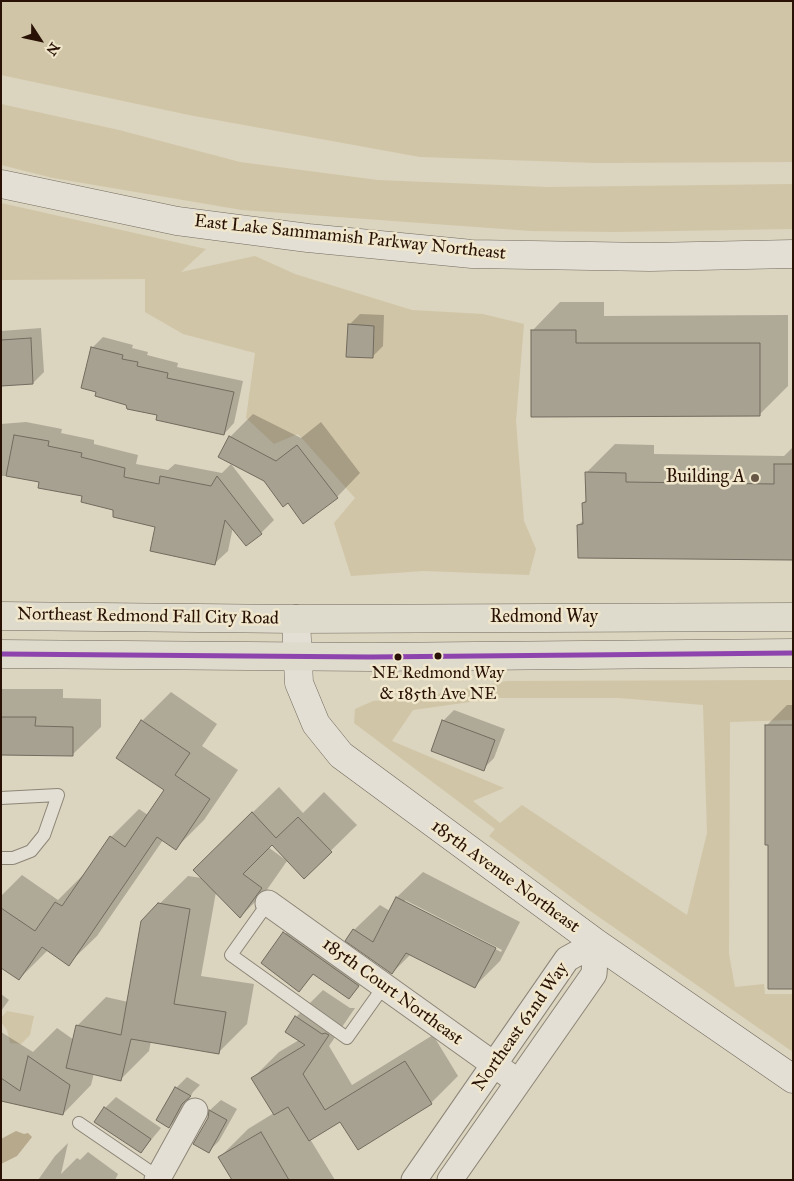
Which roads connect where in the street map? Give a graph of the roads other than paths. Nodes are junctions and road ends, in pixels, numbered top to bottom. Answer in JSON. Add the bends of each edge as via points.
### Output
{"nodes":[{"id":1,"x":1,"y":184,"type":"edge"},
{"id":2,"x":793,"y":254,"type":"edge"},
{"id":3,"x":1,"y":616,"type":"edge"},
{"id":4,"x":793,"y":617,"type":"edge"},
{"id":5,"x":296,"y":619,"type":"junction"},
{"id":6,"x":793,"y":652,"type":"edge"},
{"id":7,"x":1,"y":654,"type":"edge"},
{"id":8,"x":297,"y":657,"type":"junction"},
{"id":9,"x":1,"y":798,"type":"edge"},
{"id":10,"x":1,"y":858,"type":"edge"},
{"id":11,"x":268,"y":903,"type":"joint"},
{"id":12,"x":596,"y":943,"type":"junction"},
{"id":13,"x":384,"y":986,"type":"junction"},
{"id":14,"x":494,"y":1064,"type":"junction"},
{"id":15,"x":793,"y":1079,"type":"edge"},
{"id":16,"x":517,"y":1081,"type":"junction"},
{"id":17,"x":195,"y":1111,"type":"dead end"},
{"id":18,"x":79,"y":1122,"type":"dead end"},
{"id":19,"x":159,"y":1179,"type":"edge"},
{"id":20,"x":414,"y":1180,"type":"edge"},
{"id":21,"x":450,"y":1180,"type":"edge"}],
"edges":[{"from":1,"to":2,"type":"main road","name":"East Lake Sammamish Parkway Northeast","via":[[176,220],[308,238],[472,254],[650,257]]},
{"from":3,"to":5,"type":"main road","name":"Northeast Redmond Fall City Road"},
{"from":4,"to":5,"type":"main road","name":"Redmond Way"},
{"from":5,"to":8,"type":"main road","name":"185th Avenue Northeast"},
{"from":6,"to":8,"type":"main road","name":"Redmond Way"},
{"from":7,"to":8,"type":"main road"},
{"from":8,"to":12,"type":"main road","name":"185th Avenue Northeast","via":[[299,683],[316,724],[341,755]]},
{"from":9,"to":10,"type":"lane","via":[[58,795],[44,835],[31,851],[14,858]]},
{"from":11,"to":13,"type":"street","name":"185th Court Northeast"},
{"from":11,"to":13,"type":"lane","via":[[231,955],[347,1038]]},
{"from":12,"to":14,"type":"street","name":"Northeast 62nd Way","via":[[567,959]]},
{"from":12,"to":15,"type":"main road","name":"185th Avenue Northeast"},
{"from":12,"to":16,"type":"street","name":"Northeast 62nd Way","via":[[594,974]]},
{"from":13,"to":14,"type":"street","name":"185th Court Northeast"},
{"from":14,"to":16,"type":"street","name":"185th Court Northeast"},
{"from":14,"to":20,"type":"street","name":"Northeast 62nd Way"},
{"from":16,"to":21,"type":"street","name":"Northeast 62nd Way"},
{"from":17,"to":19,"type":"street"},
{"from":18,"to":19,"type":"lane"}]}
